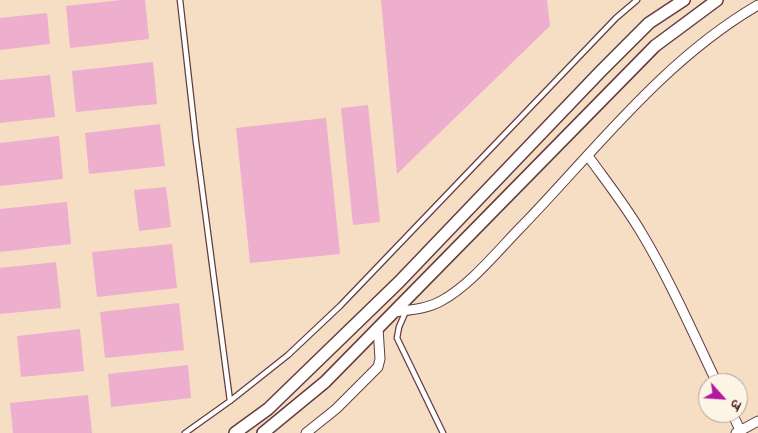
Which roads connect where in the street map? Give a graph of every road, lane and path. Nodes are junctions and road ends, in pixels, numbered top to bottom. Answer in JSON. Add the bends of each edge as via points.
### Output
{"nodes":[{"id":1,"x":180,"y":0,"type":"edge"},
{"id":2,"x":637,"y":0,"type":"edge"},
{"id":3,"x":684,"y":0,"type":"edge"},
{"id":4,"x":717,"y":0,"type":"edge"},
{"id":5,"x":758,"y":5,"type":"edge"},
{"id":6,"x":588,"y":156,"type":"junction"},
{"id":7,"x":406,"y":310,"type":"junction"},
{"id":8,"x":393,"y":312,"type":"junction"},
{"id":9,"x":378,"y":328,"type":"junction"},
{"id":10,"x":712,"y":373,"type":"edge"},
{"id":11,"x":230,"y":401,"type":"junction"},
{"id":12,"x":758,"y":421,"type":"edge"},
{"id":13,"x":738,"y":431,"type":"edge"},
{"id":14,"x":185,"y":433,"type":"edge"},
{"id":15,"x":235,"y":433,"type":"edge"},
{"id":16,"x":263,"y":433,"type":"edge"},
{"id":17,"x":306,"y":433,"type":"edge"},
{"id":18,"x":443,"y":433,"type":"edge"}],
"edges":[{"from":1,"to":11,"type":"lane"},
{"from":2,"to":11,"type":"lane","via":[[616,18],[340,306],[288,355]]},
{"from":3,"to":15,"type":"street","via":[[649,23],[399,282],[268,409]]},
{"from":4,"to":8,"type":"street","via":[[655,46]]},
{"from":5,"to":6,"type":"street","via":[[691,51],[645,93]]},
{"from":6,"to":7,"type":"street","via":[[465,284],[440,302]]},
{"from":6,"to":10,"type":"street","via":[[642,233]]},
{"from":7,"to":8,"type":"street"},
{"from":7,"to":18,"type":"lane","via":[[397,338]]},
{"from":8,"to":9,"type":"street"},
{"from":9,"to":16,"type":"street","via":[[325,382]]},
{"from":9,"to":17,"type":"street","via":[[378,367],[336,409]]},
{"from":11,"to":14,"type":"lane"},
{"from":12,"to":13,"type":"street"}]}
